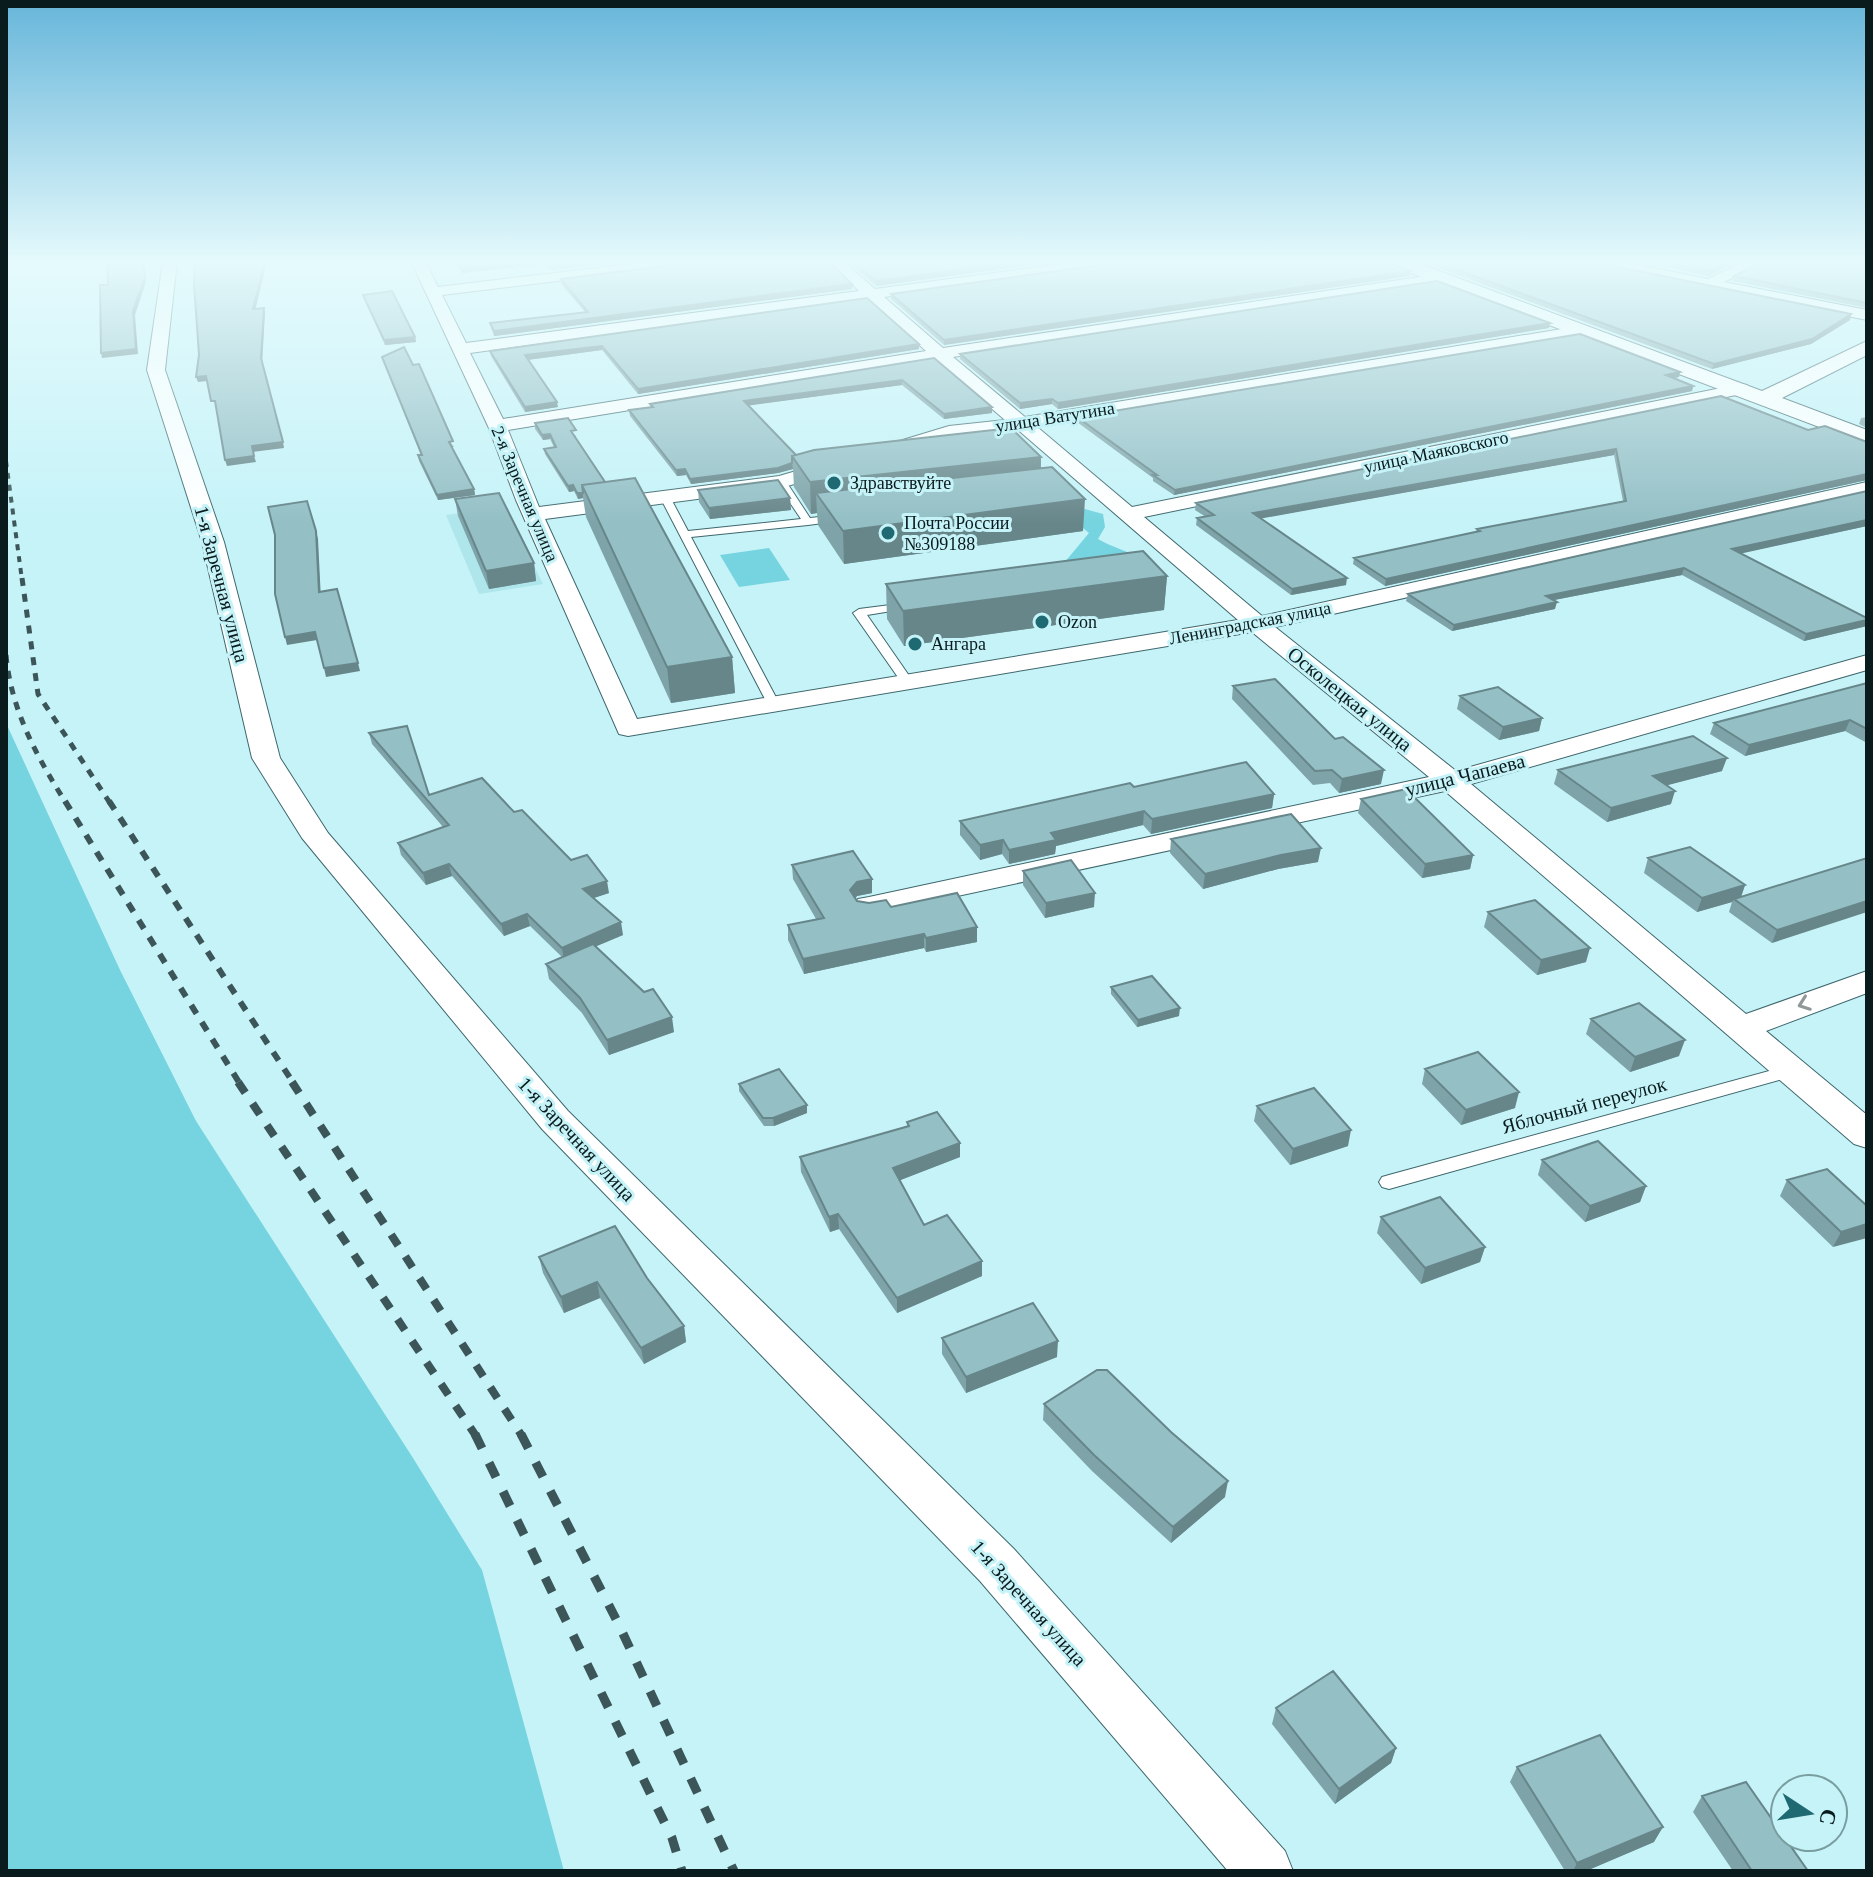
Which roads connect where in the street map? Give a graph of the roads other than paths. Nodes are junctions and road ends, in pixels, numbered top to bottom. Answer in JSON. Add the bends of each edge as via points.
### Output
{"nodes":[{"id":1,"x":159,"y":349,"type":"edge"},
{"id":2,"x":460,"y":349,"type":"joint"},
{"id":3,"x":463,"y":349,"type":"edge"},
{"id":4,"x":933,"y":349,"type":"edge"},
{"id":5,"x":975,"y":349,"type":"edge"},
{"id":6,"x":1473,"y":349,"type":"edge"},
{"id":7,"x":1629,"y":349,"type":"edge"},
{"id":8,"x":1864,"y":349,"type":"edge"},
{"id":9,"x":939,"y":354,"type":"junction"},
{"id":10,"x":1741,"y":389,"type":"junction"},
{"id":11,"x":1765,"y":398,"type":"junction"},
{"id":12,"x":1023,"y":423,"type":"junction"},
{"id":13,"x":497,"y":426,"type":"junction"},
{"id":14,"x":1867,"y":438,"type":"edge"},
{"id":15,"x":781,"y":482,"type":"junction"},
{"id":16,"x":1867,"y":488,"type":"edge"},
{"id":17,"x":665,"y":497,"type":"junction"},
{"id":18,"x":533,"y":514,"type":"junction"},
{"id":19,"x":1130,"y":514,"type":"junction"},
{"id":20,"x":853,"y":517,"type":"edge"},
{"id":21,"x":808,"y":522,"type":"junction"},
{"id":22,"x":684,"y":535,"type":"junction"},
{"id":23,"x":918,"y":605,"type":"edge"},
{"id":24,"x":1257,"y":624,"type":"junction"},
{"id":25,"x":1867,"y":662,"type":"edge"},
{"id":26,"x":906,"y":680,"type":"junction"},
{"id":27,"x":773,"y":703,"type":"junction"},
{"id":28,"x":628,"y":728,"type":"joint"},
{"id":29,"x":1451,"y":781,"type":"junction"},
{"id":30,"x":869,"y":906,"type":"edge"},
{"id":31,"x":1867,"y":981,"type":"edge"},
{"id":32,"x":1741,"y":1028,"type":"junction"},
{"id":33,"x":1791,"y":1071,"type":"junction"},
{"id":34,"x":1867,"y":1135,"type":"edge"},
{"id":35,"x":1389,"y":1182,"type":"dead end"},
{"id":36,"x":1265,"y":1871,"type":"edge"}],
"edges":[{"from":1,"to":36,"type":"street","name":"1-я Заречная улица","via":[[156,370],[213,542],[266,758],[317,838],[555,1120],[997,1565]]},
{"from":2,"to":3,"type":"street"},
{"from":2,"to":13,"type":"street","name":"2-я Заречная улица"},
{"from":4,"to":9,"type":"street","name":"Осколецкая улица"},
{"from":5,"to":9,"type":"street"},
{"from":6,"to":12,"type":"street","name":"улица Ватутина"},
{"from":7,"to":10,"type":"street"},
{"from":8,"to":11,"type":"street"},
{"from":9,"to":12,"type":"street","name":"Осколецкая улица"},
{"from":9,"to":13,"type":"street"},
{"from":10,"to":11,"type":"street"},
{"from":10,"to":19,"type":"street","name":"улица Маяковского"},
{"from":11,"to":14,"type":"street"},
{"from":12,"to":15,"type":"street","name":"улица Ватутина","via":[[949,432]]},
{"from":12,"to":19,"type":"street","name":"Осколецкая улица","via":[[1090,488]]},
{"from":13,"to":18,"type":"street","name":"2-я Заречная улица"},
{"from":15,"to":17,"type":"street","name":"улица Ватутина"},
{"from":15,"to":21,"type":"lane"},
{"from":16,"to":24,"type":"street","name":"Ленинградская улица"},
{"from":17,"to":18,"type":"street","name":"улица Ватутина"},
{"from":17,"to":22,"type":"lane"},
{"from":18,"to":28,"type":"street","name":"2-я Заречная улица"},
{"from":19,"to":24,"type":"street","name":"Осколецкая улица"},
{"from":20,"to":21,"type":"lane"},
{"from":21,"to":22,"type":"lane"},
{"from":22,"to":27,"type":"lane"},
{"from":23,"to":26,"type":"lane","via":[[859,613]]},
{"from":24,"to":26,"type":"street","name":"Ленинградская улица"},
{"from":24,"to":29,"type":"street","name":"Осколецкая улица"},
{"from":25,"to":29,"type":"street","name":"улица Чапаева"},
{"from":26,"to":27,"type":"street","name":"Ленинградская улица"},
{"from":27,"to":28,"type":"street","name":"Ленинградская улица"},
{"from":29,"to":30,"type":"street","name":"улица Чапаева"},
{"from":29,"to":32,"type":"street","name":"Осколецкая улица"},
{"from":31,"to":32,"type":"street","one_way":true},
{"from":32,"to":33,"type":"street","name":"Осколецкая улица"},
{"from":33,"to":34,"type":"street","name":"Осколецкая улица"},
{"from":33,"to":35,"type":"lane","name":"Яблочный переулок"}]}
